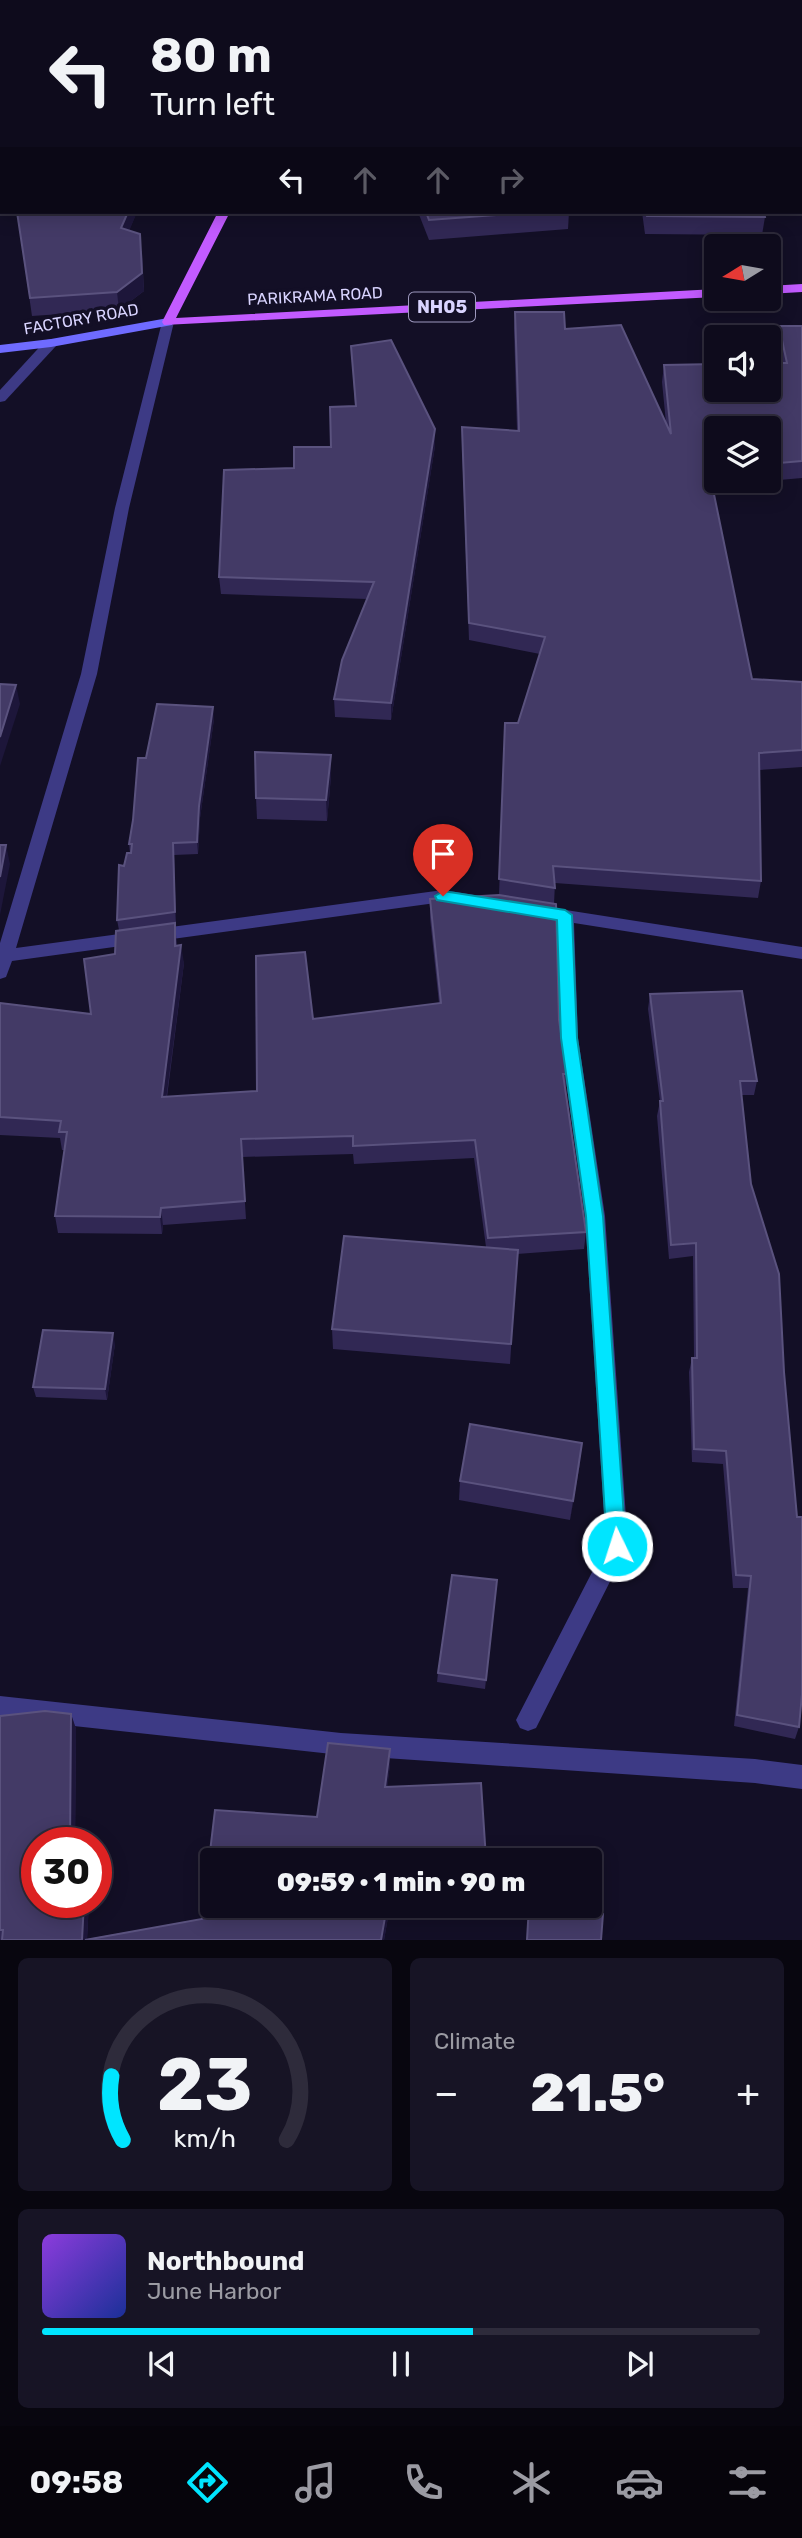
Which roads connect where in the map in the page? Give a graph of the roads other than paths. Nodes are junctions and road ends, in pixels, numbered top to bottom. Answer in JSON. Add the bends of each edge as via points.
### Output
{"nodes":[{"id":1,"x":223,"y":214,"type":"edge"},
{"id":2,"x":802,"y":288,"type":"edge"},
{"id":3,"x":781,"y":289,"type":"edge"},
{"id":4,"x":704,"y":294,"type":"edge"},
{"id":5,"x":168,"y":322,"type":"junction"},
{"id":6,"x":51,"y":344,"type":"junction"},
{"id":7,"x":0,"y":349,"type":"edge"},
{"id":8,"x":0,"y":398,"type":"edge"},
{"id":9,"x":497,"y":905,"type":"edge"},
{"id":10,"x":537,"y":911,"type":"edge"},
{"id":11,"x":565,"y":915,"type":"junction"},
{"id":12,"x":802,"y":953,"type":"edge"},
{"id":13,"x":2,"y":964,"type":"edge"},
{"id":14,"x":0,"y":1707,"type":"edge"},
{"id":15,"x":528,"y":1720,"type":"dead end"},
{"id":16,"x":802,"y":1777,"type":"edge"}],
"edges":[{"from":1,"to":5,"type":"main road"},
{"from":2,"to":3,"type":"main road"},
{"from":4,"to":5,"type":"main road","name":"PARIKRAMA ROAD","number":"NH05"},
{"from":5,"to":6,"type":"main road","name":"FACTORY ROAD"},
{"from":5,"to":13,"type":"street","via":[[122,508],[89,674]]},
{"from":6,"to":7,"type":"main road","name":"FACTORY ROAD"},
{"from":6,"to":8,"type":"street"},
{"from":9,"to":13,"type":"street","via":[[443,896]]},
{"from":10,"to":11,"type":"street"},
{"from":11,"to":12,"type":"street"},
{"from":11,"to":15,"type":"street","via":[[569,1038],[595,1216],[617,1546]]},
{"from":14,"to":16,"type":"street","via":[[341,1744]]}]}
